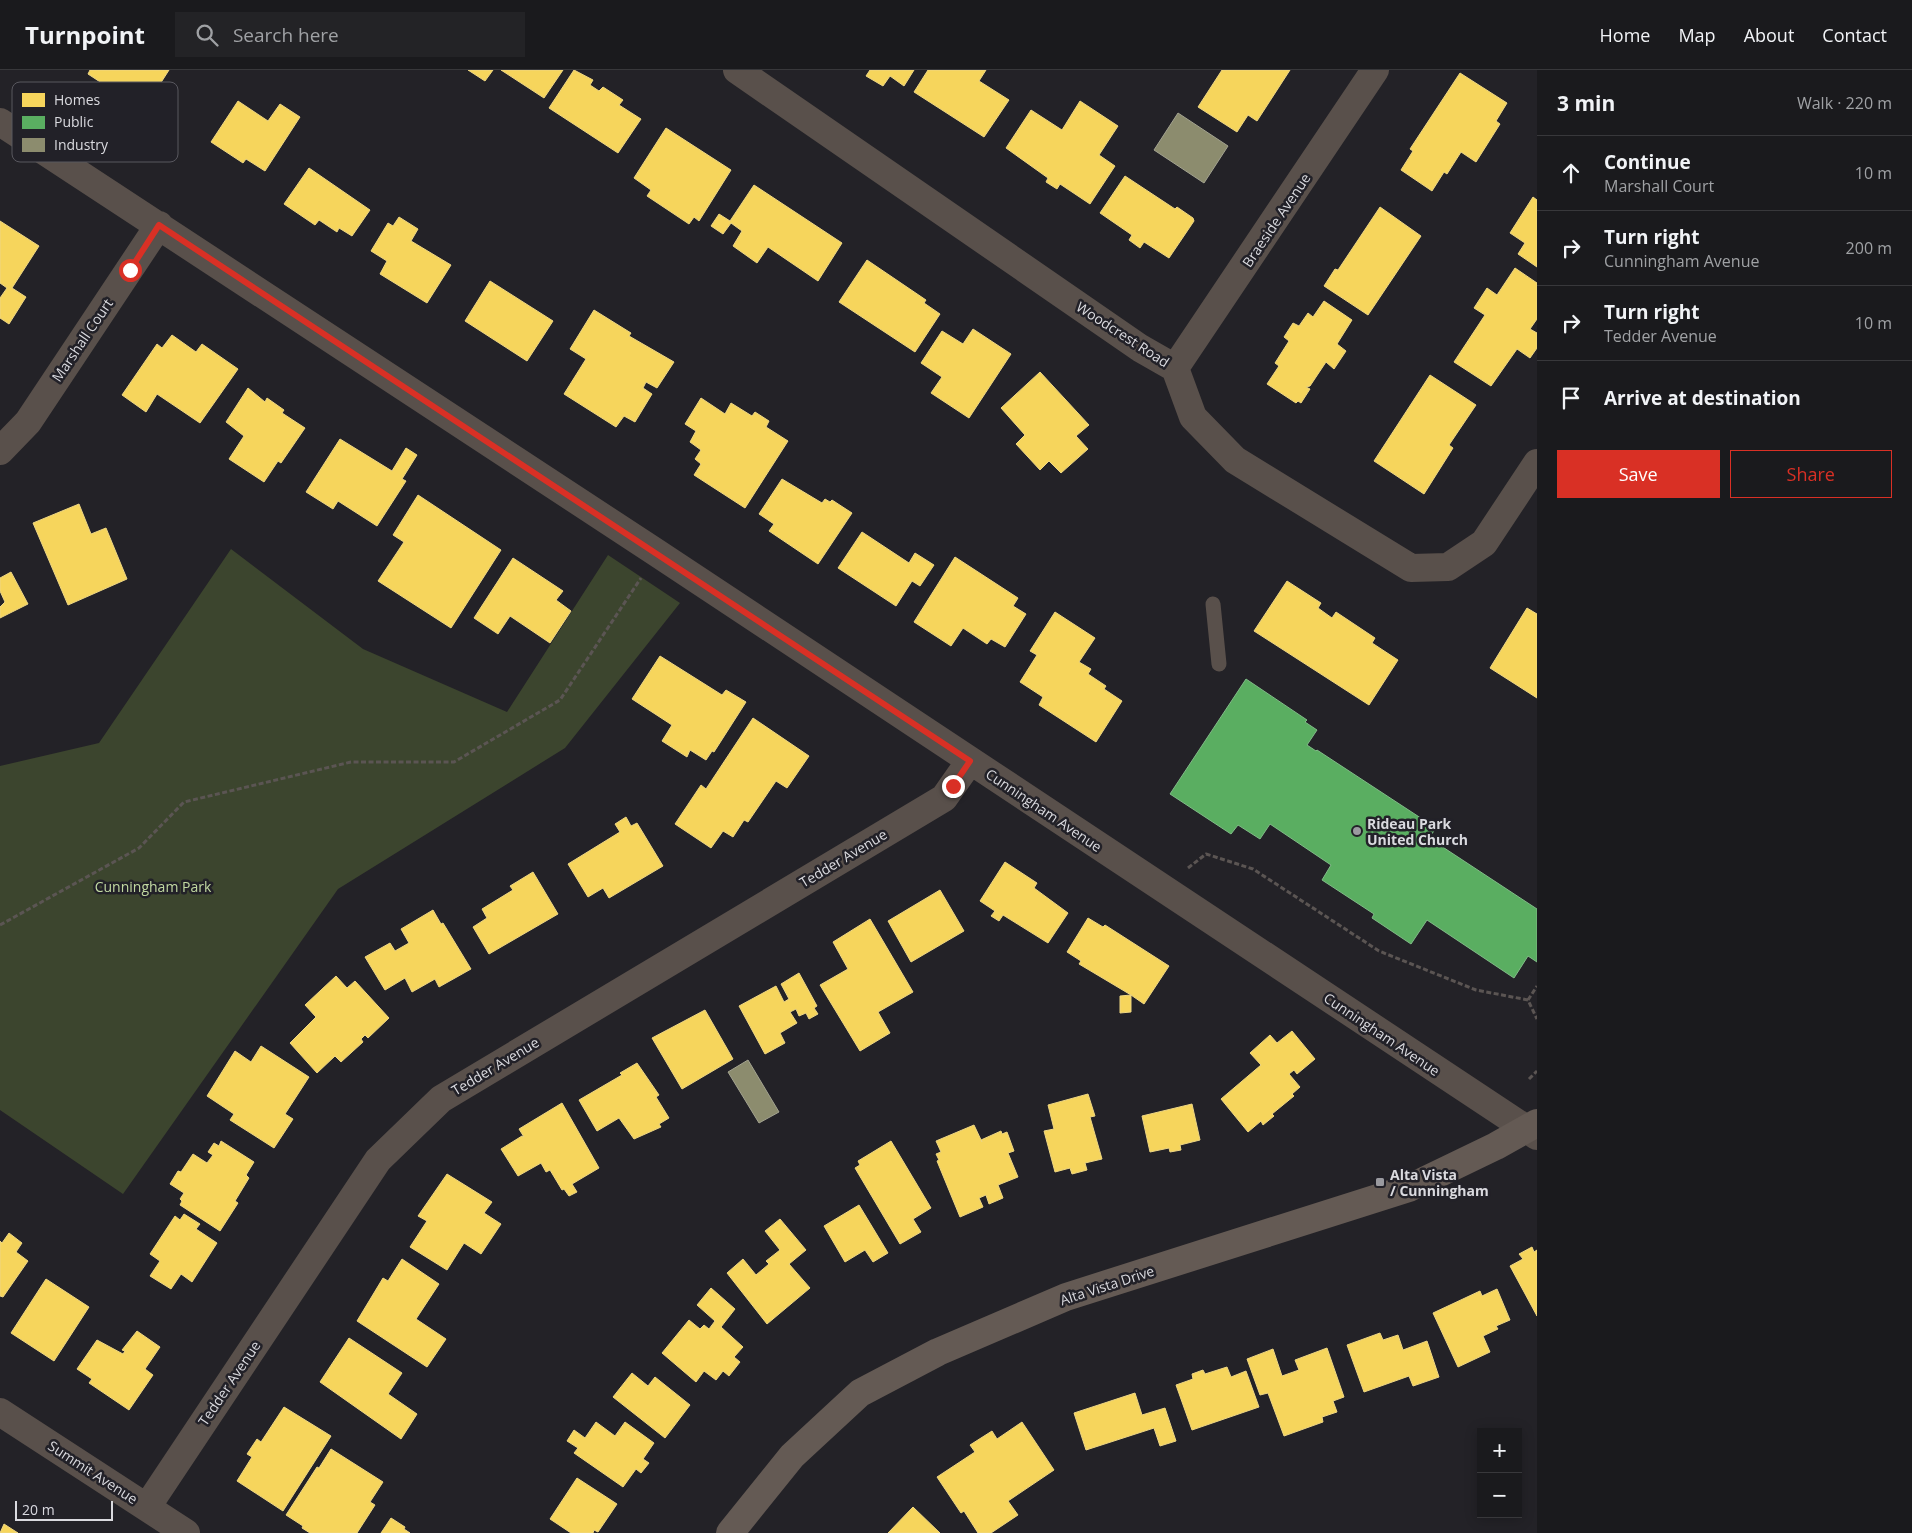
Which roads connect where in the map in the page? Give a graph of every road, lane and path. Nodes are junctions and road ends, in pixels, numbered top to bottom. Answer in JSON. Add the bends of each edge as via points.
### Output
{"nodes":[{"id":1,"x":737,"y":70,"type":"edge"},
{"id":2,"x":1375,"y":70,"type":"edge"},
{"id":3,"x":0,"y":122,"type":"edge"},
{"id":4,"x":12,"y":130,"type":"edge"},
{"id":5,"x":62,"y":162,"type":"edge"},
{"id":6,"x":159,"y":225,"type":"junction"},
{"id":7,"x":1175,"y":368,"type":"junction"},
{"id":8,"x":0,"y":450,"type":"edge"},
{"id":9,"x":1537,"y":463,"type":"edge"},
{"id":10,"x":657,"y":553,"type":"junction"},
{"id":11,"x":1214,"y":604,"type":"dead end"},
{"id":12,"x":1219,"y":664,"type":"dead end"},
{"id":13,"x":970,"y":761,"type":"junction"},
{"id":14,"x":1163,"y":888,"type":"junction"},
{"id":15,"x":0,"y":925,"type":"edge"},
{"id":16,"x":1537,"y":986,"type":"edge"},
{"id":17,"x":1528,"y":1000,"type":"junction"},
{"id":18,"x":1537,"y":1018,"type":"edge"},
{"id":19,"x":1537,"y":1071,"type":"edge"},
{"id":20,"x":1529,"y":1079,"type":"dead end"},
{"id":21,"x":1534,"y":1130,"type":"edge"},
{"id":22,"x":0,"y":1412,"type":"edge"},
{"id":23,"x":146,"y":1506,"type":"junction"},
{"id":24,"x":186,"y":1533,"type":"edge"},
{"id":25,"x":730,"y":1533,"type":"edge"}],
"edges":[{"from":1,"to":7,"type":"street","name":"Woodcrest Road","via":[[1140,348]]},
{"from":2,"to":7,"type":"street","name":"Braeside Avenue"},
{"from":3,"to":4,"type":"street","name":"Cunningham Avenue"},
{"from":5,"to":6,"type":"street","name":"Cunningham Avenue"},
{"from":6,"to":8,"type":"street","name":"Marshall Court","via":[[28,422]]},
{"from":6,"to":10,"type":"street","name":"Cunningham Avenue"},
{"from":7,"to":9,"type":"street","name":"Woodcrest Road","via":[[1192,417],[1235,460],[1411,568],[1448,567],[1484,543]]},
{"from":10,"to":13,"type":"street","name":"Cunningham Avenue"},
{"from":10,"to":15,"type":"path","via":[[560,700],[454,762],[351,762],[184,802],[139,848]]},
{"from":11,"to":12,"type":"lane"},
{"from":13,"to":14,"type":"street","name":"Cunningham Avenue"},
{"from":13,"to":23,"type":"street","name":"Tedder Avenue","via":[[944,798],[441,1098],[378,1160]]},
{"from":14,"to":17,"type":"path","via":[[1206,854],[1254,869],[1378,952],[1476,990]]},
{"from":14,"to":21,"type":"street","name":"Cunningham Avenue"},
{"from":16,"to":17,"type":"path"},
{"from":17,"to":18,"type":"path"},
{"from":19,"to":20,"type":"path"},
{"from":21,"to":25,"type":"street","name":"Alta Vista Drive","via":[[1409,1188],[1066,1297],[938,1352],[860,1393],[792,1456]]},
{"from":22,"to":23,"type":"street","name":"Summit Avenue"},
{"from":23,"to":24,"type":"street","name":"Summit Avenue"}]}
